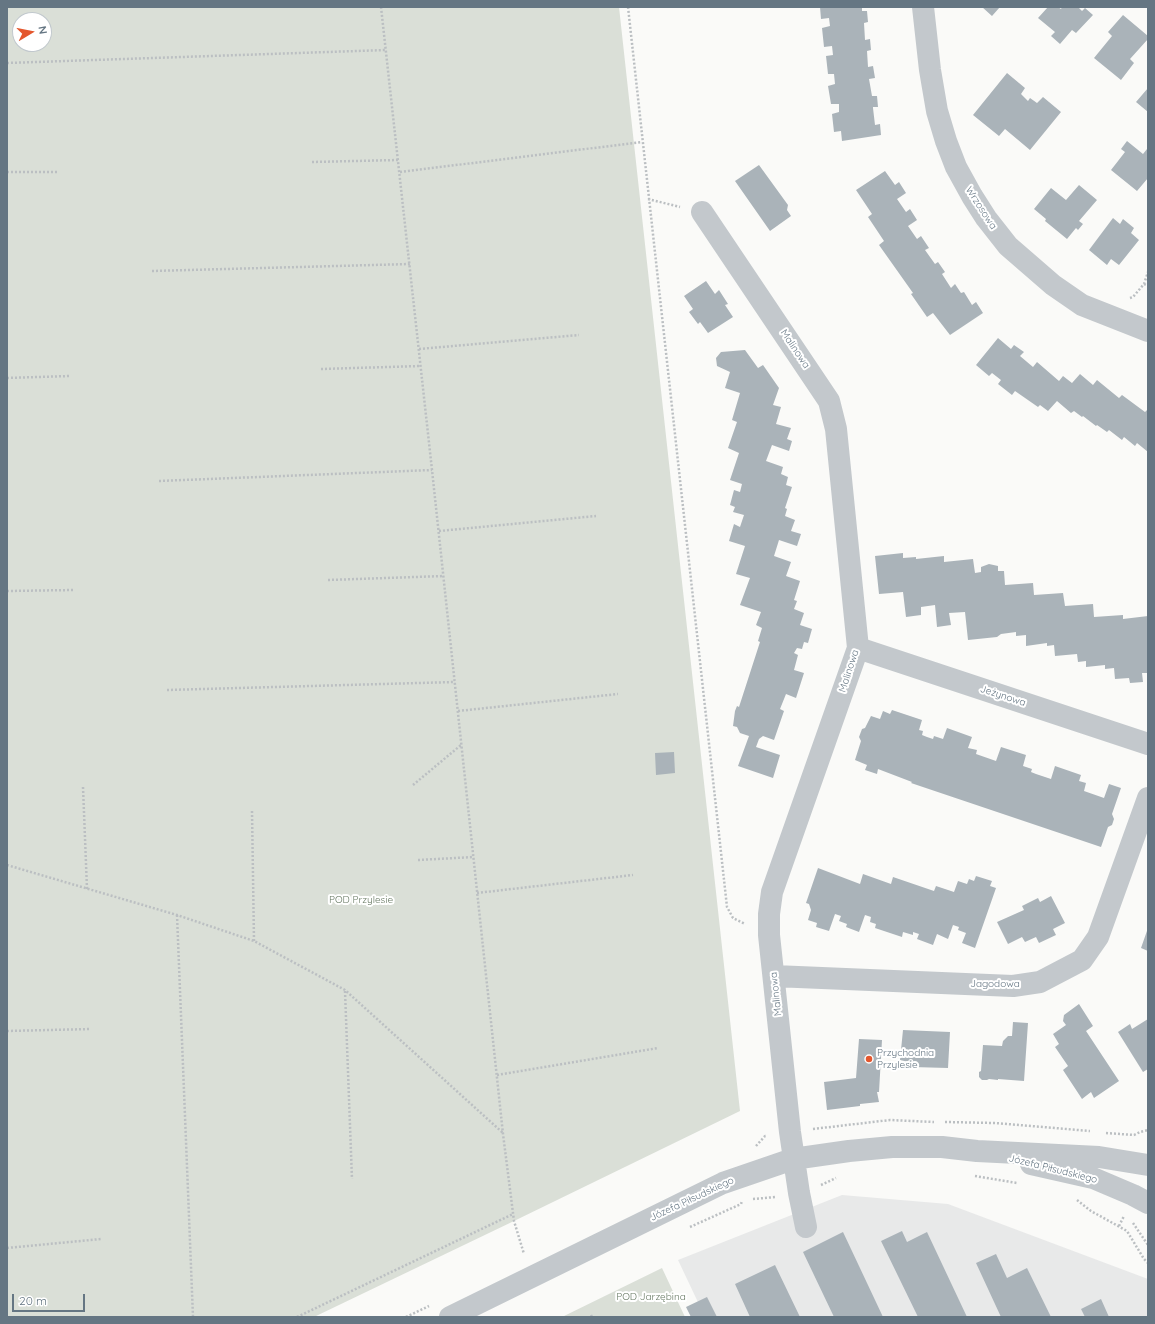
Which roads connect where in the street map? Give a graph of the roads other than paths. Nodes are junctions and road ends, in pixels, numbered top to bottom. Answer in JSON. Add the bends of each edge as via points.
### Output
{"nodes":[{"id":1,"x":923,"y":7,"type":"edge"},
{"id":2,"x":702,"y":212,"type":"road end"},
{"id":3,"x":1147,"y":329,"type":"edge"},
{"id":4,"x":858,"y":648,"type":"junction"},
{"id":5,"x":1148,"y":744,"type":"edge"},
{"id":6,"x":1148,"y":798,"type":"edge"},
{"id":7,"x":774,"y":976,"type":"junction"},
{"id":8,"x":977,"y":1151,"type":"junction"},
{"id":9,"x":793,"y":1159,"type":"junction"},
{"id":10,"x":1138,"y":1163,"type":"edge"},
{"id":11,"x":1148,"y":1203,"type":"edge"},
{"id":12,"x":806,"y":1227,"type":"dead end"},
{"id":13,"x":450,"y":1317,"type":"edge"}],
"edges":[{"from":1,"to":3,"type":"street","name":"Wrzosowa","via":[[937,111],[956,166],[986,218],[1008,246],[1053,286],[1082,305]]},
{"from":2,"to":4,"type":"street","name":"Malinowa","via":[[829,401],[836,429]]},
{"from":4,"to":5,"type":"street","name":"Jeżynowa"},
{"from":4,"to":7,"type":"street","name":"Malinowa","via":[[772,892],[770,935]]},
{"from":6,"to":7,"type":"street","name":"Jagodowa","via":[[1098,938],[1082,960],[1040,982],[1013,986]]},
{"from":7,"to":9,"type":"street","name":"Malinowa"},
{"from":8,"to":9,"type":"street","name":"Józefa Piłsudskiego","via":[[942,1147],[892,1147],[849,1150]]},
{"from":8,"to":10,"type":"street","name":"Józefa Piłsudskiego","via":[[1099,1157]]},
{"from":8,"to":11,"type":"street","name":"Józefa Piłsudskiego","via":[[1093,1178]]},
{"from":9,"to":12,"type":"street","name":"Malinowa"},
{"from":9,"to":13,"type":"street","name":"Józefa Piłsudskiego","via":[[723,1183]]}]}
